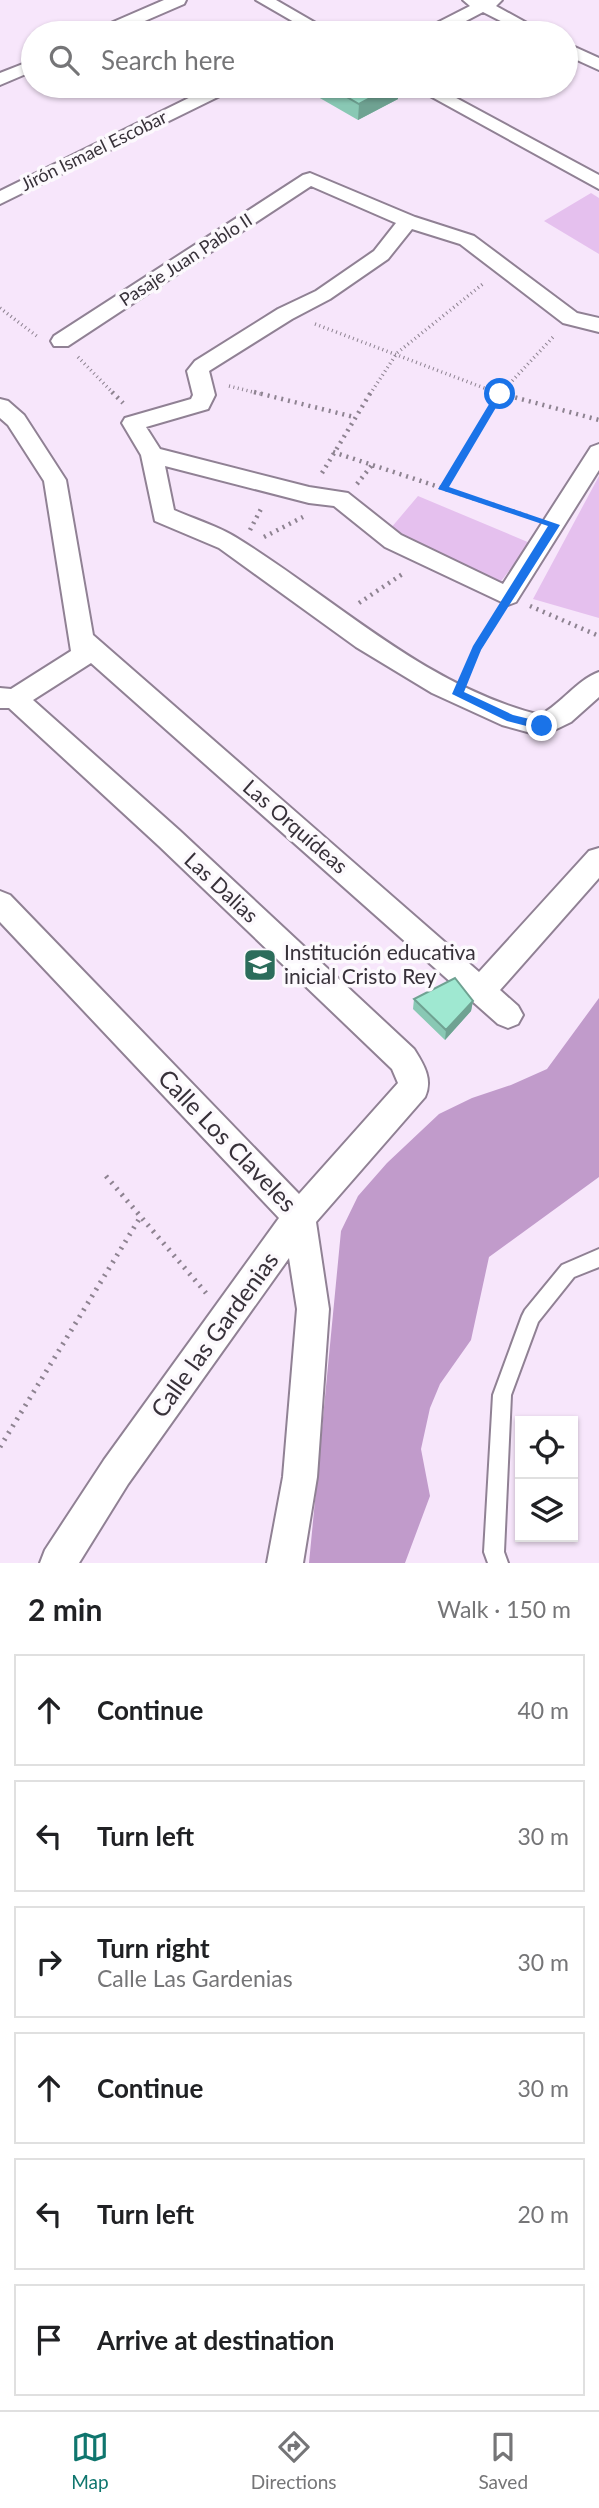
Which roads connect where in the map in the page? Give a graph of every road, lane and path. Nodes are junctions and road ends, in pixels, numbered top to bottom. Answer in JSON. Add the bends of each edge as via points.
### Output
{"nodes":[{"id":1,"x":178,"y":0,"type":"edge"},
{"id":2,"x":264,"y":0,"type":"edge"},
{"id":3,"x":483,"y":2,"type":"edge"},
{"id":4,"x":130,"y":21,"type":"edge"},
{"id":5,"x":303,"y":21,"type":"edge"},
{"id":6,"x":451,"y":21,"type":"edge"},
{"id":7,"x":516,"y":21,"type":"edge"},
{"id":8,"x":578,"y":54,"type":"edge"},
{"id":9,"x":599,"y":65,"type":"edge"},
{"id":10,"x":21,"y":70,"type":"edge"},
{"id":11,"x":0,"y":80,"type":"edge"},
{"id":12,"x":202,"y":98,"type":"edge"},
{"id":13,"x":443,"y":98,"type":"edge"},
{"id":14,"x":599,"y":183,"type":"edge"},
{"id":15,"x":0,"y":198,"type":"edge"},
{"id":16,"x":408,"y":221,"type":"junction"},
{"id":17,"x":505,"y":268,"type":"junction"},
{"id":18,"x":285,"y":314,"type":"junction"},
{"id":19,"x":570,"y":318,"type":"junction"},
{"id":20,"x":599,"y":325,"type":"edge"},
{"id":21,"x":61,"y":341,"type":"dead end"},
{"id":22,"x":397,"y":352,"type":"junction"},
{"id":23,"x":200,"y":379,"type":"junction"},
{"id":24,"x":500,"y":394,"type":"junction"},
{"id":25,"x":0,"y":406,"type":"edge"},
{"id":26,"x":354,"y":417,"type":"junction"},
{"id":27,"x":599,"y":420,"type":"edge"},
{"id":28,"x":333,"y":452,"type":"junction"},
{"id":29,"x":599,"y":452,"type":"edge"},
{"id":30,"x":152,"y":455,"type":"junction"},
{"id":31,"x":274,"y":486,"type":"junction"},
{"id":32,"x":443,"y":489,"type":"junction"},
{"id":33,"x":309,"y":495,"type":"junction"},
{"id":34,"x":555,"y":525,"type":"junction"},
{"id":35,"x":240,"y":550,"type":"junction"},
{"id":36,"x":425,"y":558,"type":"junction"},
{"id":37,"x":508,"y":596,"type":"junction"},
{"id":38,"x":337,"y":619,"type":"junction"},
{"id":39,"x":599,"y":635,"type":"edge"},
{"id":40,"x":83,"y":647,"type":"junction"},
{"id":41,"x":599,"y":682,"type":"edge"},
{"id":42,"x":458,"y":694,"type":"junction"},
{"id":43,"x":7,"y":699,"type":"edge"},
{"id":44,"x":599,"y":859,"type":"edge"},
{"id":45,"x":0,"y":903,"type":"edge"},
{"id":46,"x":481,"y":990,"type":"junction"},
{"id":47,"x":509,"y":1015,"type":"dead end"},
{"id":48,"x":414,"y":1087,"type":"joint"},
{"id":49,"x":106,"y":1176,"type":"dead end"},
{"id":50,"x":141,"y":1216,"type":"junction"},
{"id":51,"x":299,"y":1217,"type":"junction"},
{"id":52,"x":599,"y":1258,"type":"edge"},
{"id":53,"x":227,"y":1318,"type":"junction"},
{"id":54,"x":0,"y":1447,"type":"edge"},
{"id":55,"x":58,"y":1563,"type":"edge"},
{"id":56,"x":285,"y":1563,"type":"edge"},
{"id":57,"x":498,"y":1563,"type":"edge"}],
"edges":[{"from":1,"to":4,"type":"street"},
{"from":2,"to":5,"type":"street"},
{"from":3,"to":6,"type":"street"},
{"from":3,"to":7,"type":"street"},
{"from":8,"to":9,"type":"street"},
{"from":10,"to":11,"type":"street"},
{"from":12,"to":15,"type":"street","name":"Jirón Ismael Escobar"},
{"from":13,"to":14,"type":"street"},
{"from":16,"to":17,"type":"street","via":[[467,240]]},
{"from":16,"to":18,"type":"street","via":[[381,255],[323,295]]},
{"from":16,"to":21,"type":"street","name":"Pasaje Juan Pablo II","via":[[310,178]]},
{"from":17,"to":19,"type":"street"},
{"from":17,"to":22,"type":"path"},
{"from":18,"to":22,"type":"path"},
{"from":18,"to":23,"type":"street","via":[[202,366]]},
{"from":19,"to":20,"type":"street"},
{"from":19,"to":24,"type":"path"},
{"from":22,"to":24,"type":"path"},
{"from":22,"to":26,"type":"path"},
{"from":23,"to":26,"type":"path"},
{"from":23,"to":30,"type":"street","via":[[204,395],[200,404],[133,423]]},
{"from":24,"to":27,"type":"path"},
{"from":24,"to":32,"type":"path"},
{"from":25,"to":40,"type":"street","via":[[16,420],[55,480]]},
{"from":26,"to":28,"type":"path"},
{"from":28,"to":32,"type":"path"},
{"from":28,"to":33,"type":"path"},
{"from":29,"to":34,"type":"street"},
{"from":30,"to":31,"type":"street"},
{"from":30,"to":35,"type":"street","via":[[163,515]]},
{"from":31,"to":33,"type":"street"},
{"from":31,"to":35,"type":"path"},
{"from":32,"to":34,"type":"path"},
{"from":33,"to":36,"type":"street","via":[[340,499],[393,541]]},
{"from":34,"to":37,"type":"street"},
{"from":35,"to":38,"type":"street"},
{"from":36,"to":37,"type":"street"},
{"from":36,"to":38,"type":"path"},
{"from":37,"to":39,"type":"path"},
{"from":37,"to":42,"type":"path","via":[[476,649]]},
{"from":38,"to":42,"type":"street"},
{"from":40,"to":43,"type":"street"},
{"from":40,"to":46,"type":"street","name":"Las Orquídeas"},
{"from":41,"to":42,"type":"street","via":[[562,715],[542,726],[511,718]]},
{"from":43,"to":48,"type":"street","name":"Las Dalias","via":[[169,838],[403,1059],[412,1072]]},
{"from":44,"to":46,"type":"street"},
{"from":45,"to":51,"type":"street","name":"Calle Los Claveles"},
{"from":46,"to":47,"type":"street","name":"Las Orquídeas"},
{"from":48,"to":51,"type":"street","name":"Calle las Gardenias"},
{"from":49,"to":50,"type":"path"},
{"from":50,"to":53,"type":"path"},
{"from":50,"to":54,"type":"path"},
{"from":51,"to":53,"type":"street","name":"Calle las Gardenias"},
{"from":51,"to":56,"type":"street","name":"Calle Los Claveles","via":[[313,1309],[300,1478]]},
{"from":52,"to":57,"type":"lane","via":[[568,1271],[531,1316],[502,1395],[494,1552]]},
{"from":53,"to":55,"type":"street","name":"Calle las Gardenias","via":[[116,1472]]}]}
